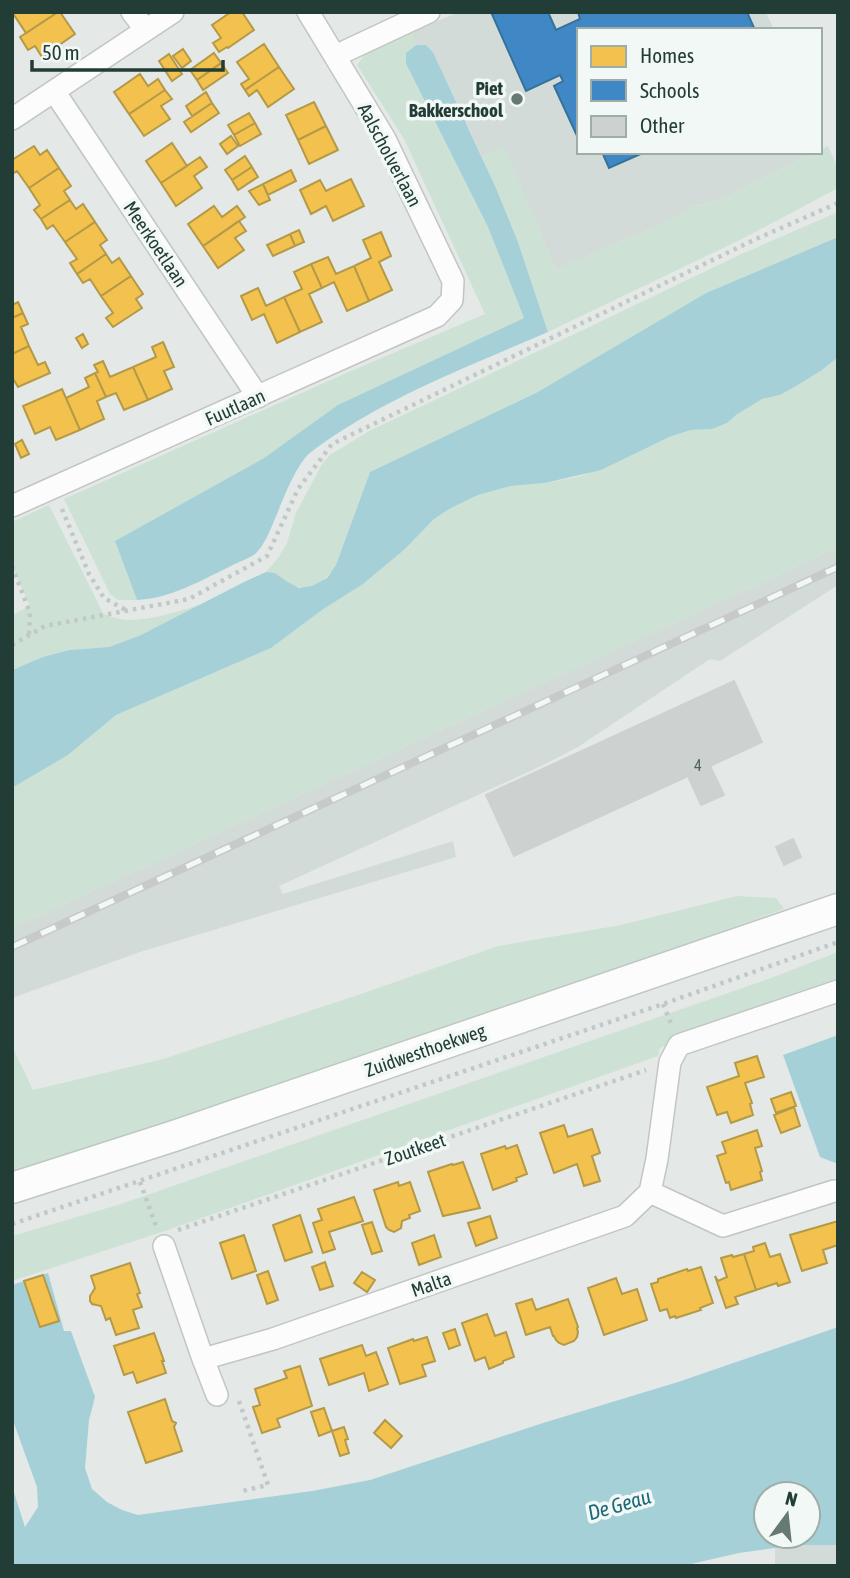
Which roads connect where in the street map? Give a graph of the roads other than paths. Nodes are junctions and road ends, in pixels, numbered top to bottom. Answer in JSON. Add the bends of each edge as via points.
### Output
{"nodes":[{"id":1,"x":132,"y":12,"type":"edge"},
{"id":2,"x":173,"y":12,"type":"edge"},
{"id":3,"x":429,"y":12,"type":"edge"},
{"id":4,"x":312,"y":13,"type":"edge"},
{"id":5,"x":146,"y":30,"type":"junction"},
{"id":6,"x":335,"y":56,"type":"junction"},
{"id":7,"x":54,"y":91,"type":"junction"},
{"id":8,"x":12,"y":119,"type":"edge"},
{"id":9,"x":452,"y":300,"type":"joint"},
{"id":10,"x":258,"y":397,"type":"junction"},
{"id":11,"x":12,"y":506,"type":"edge"},
{"id":12,"x":838,"y":909,"type":"edge"},
{"id":13,"x":838,"y":990,"type":"edge"},
{"id":14,"x":12,"y":1188,"type":"edge"},
{"id":15,"x":834,"y":1191,"type":"dead end"},
{"id":16,"x":650,"y":1192,"type":"junction"},
{"id":17,"x":162,"y":1241,"type":"road end"},
{"id":18,"x":203,"y":1359,"type":"junction"},
{"id":19,"x":218,"y":1395,"type":"road end"}],
"edges":[{"from":1,"to":5,"type":"street"},
{"from":2,"to":5,"type":"street"},
{"from":3,"to":6,"type":"street"},
{"from":4,"to":6,"type":"street","name":"Aalscholverlaan"},
{"from":5,"to":7,"type":"street"},
{"from":6,"to":9,"type":"street","name":"Aalscholverlaan","via":[[411,192],[453,281]]},
{"from":7,"to":8,"type":"street"},
{"from":7,"to":10,"type":"street","name":"Meerkoetlaan"},
{"from":9,"to":10,"type":"street","name":"Fuutlaan","via":[[437,316]]},
{"from":10,"to":11,"type":"street","name":"Fuutlaan"},
{"from":12,"to":14,"type":"main road","name":"Zuidwesthoekweg"},
{"from":13,"to":16,"type":"street","via":[[679,1045],[670,1062]]},
{"from":15,"to":16,"type":"street","via":[[723,1226]]},
{"from":16,"to":18,"type":"street","name":"Malta","via":[[625,1216],[274,1339]]},
{"from":17,"to":18,"type":"street"},
{"from":18,"to":19,"type":"street"}]}
